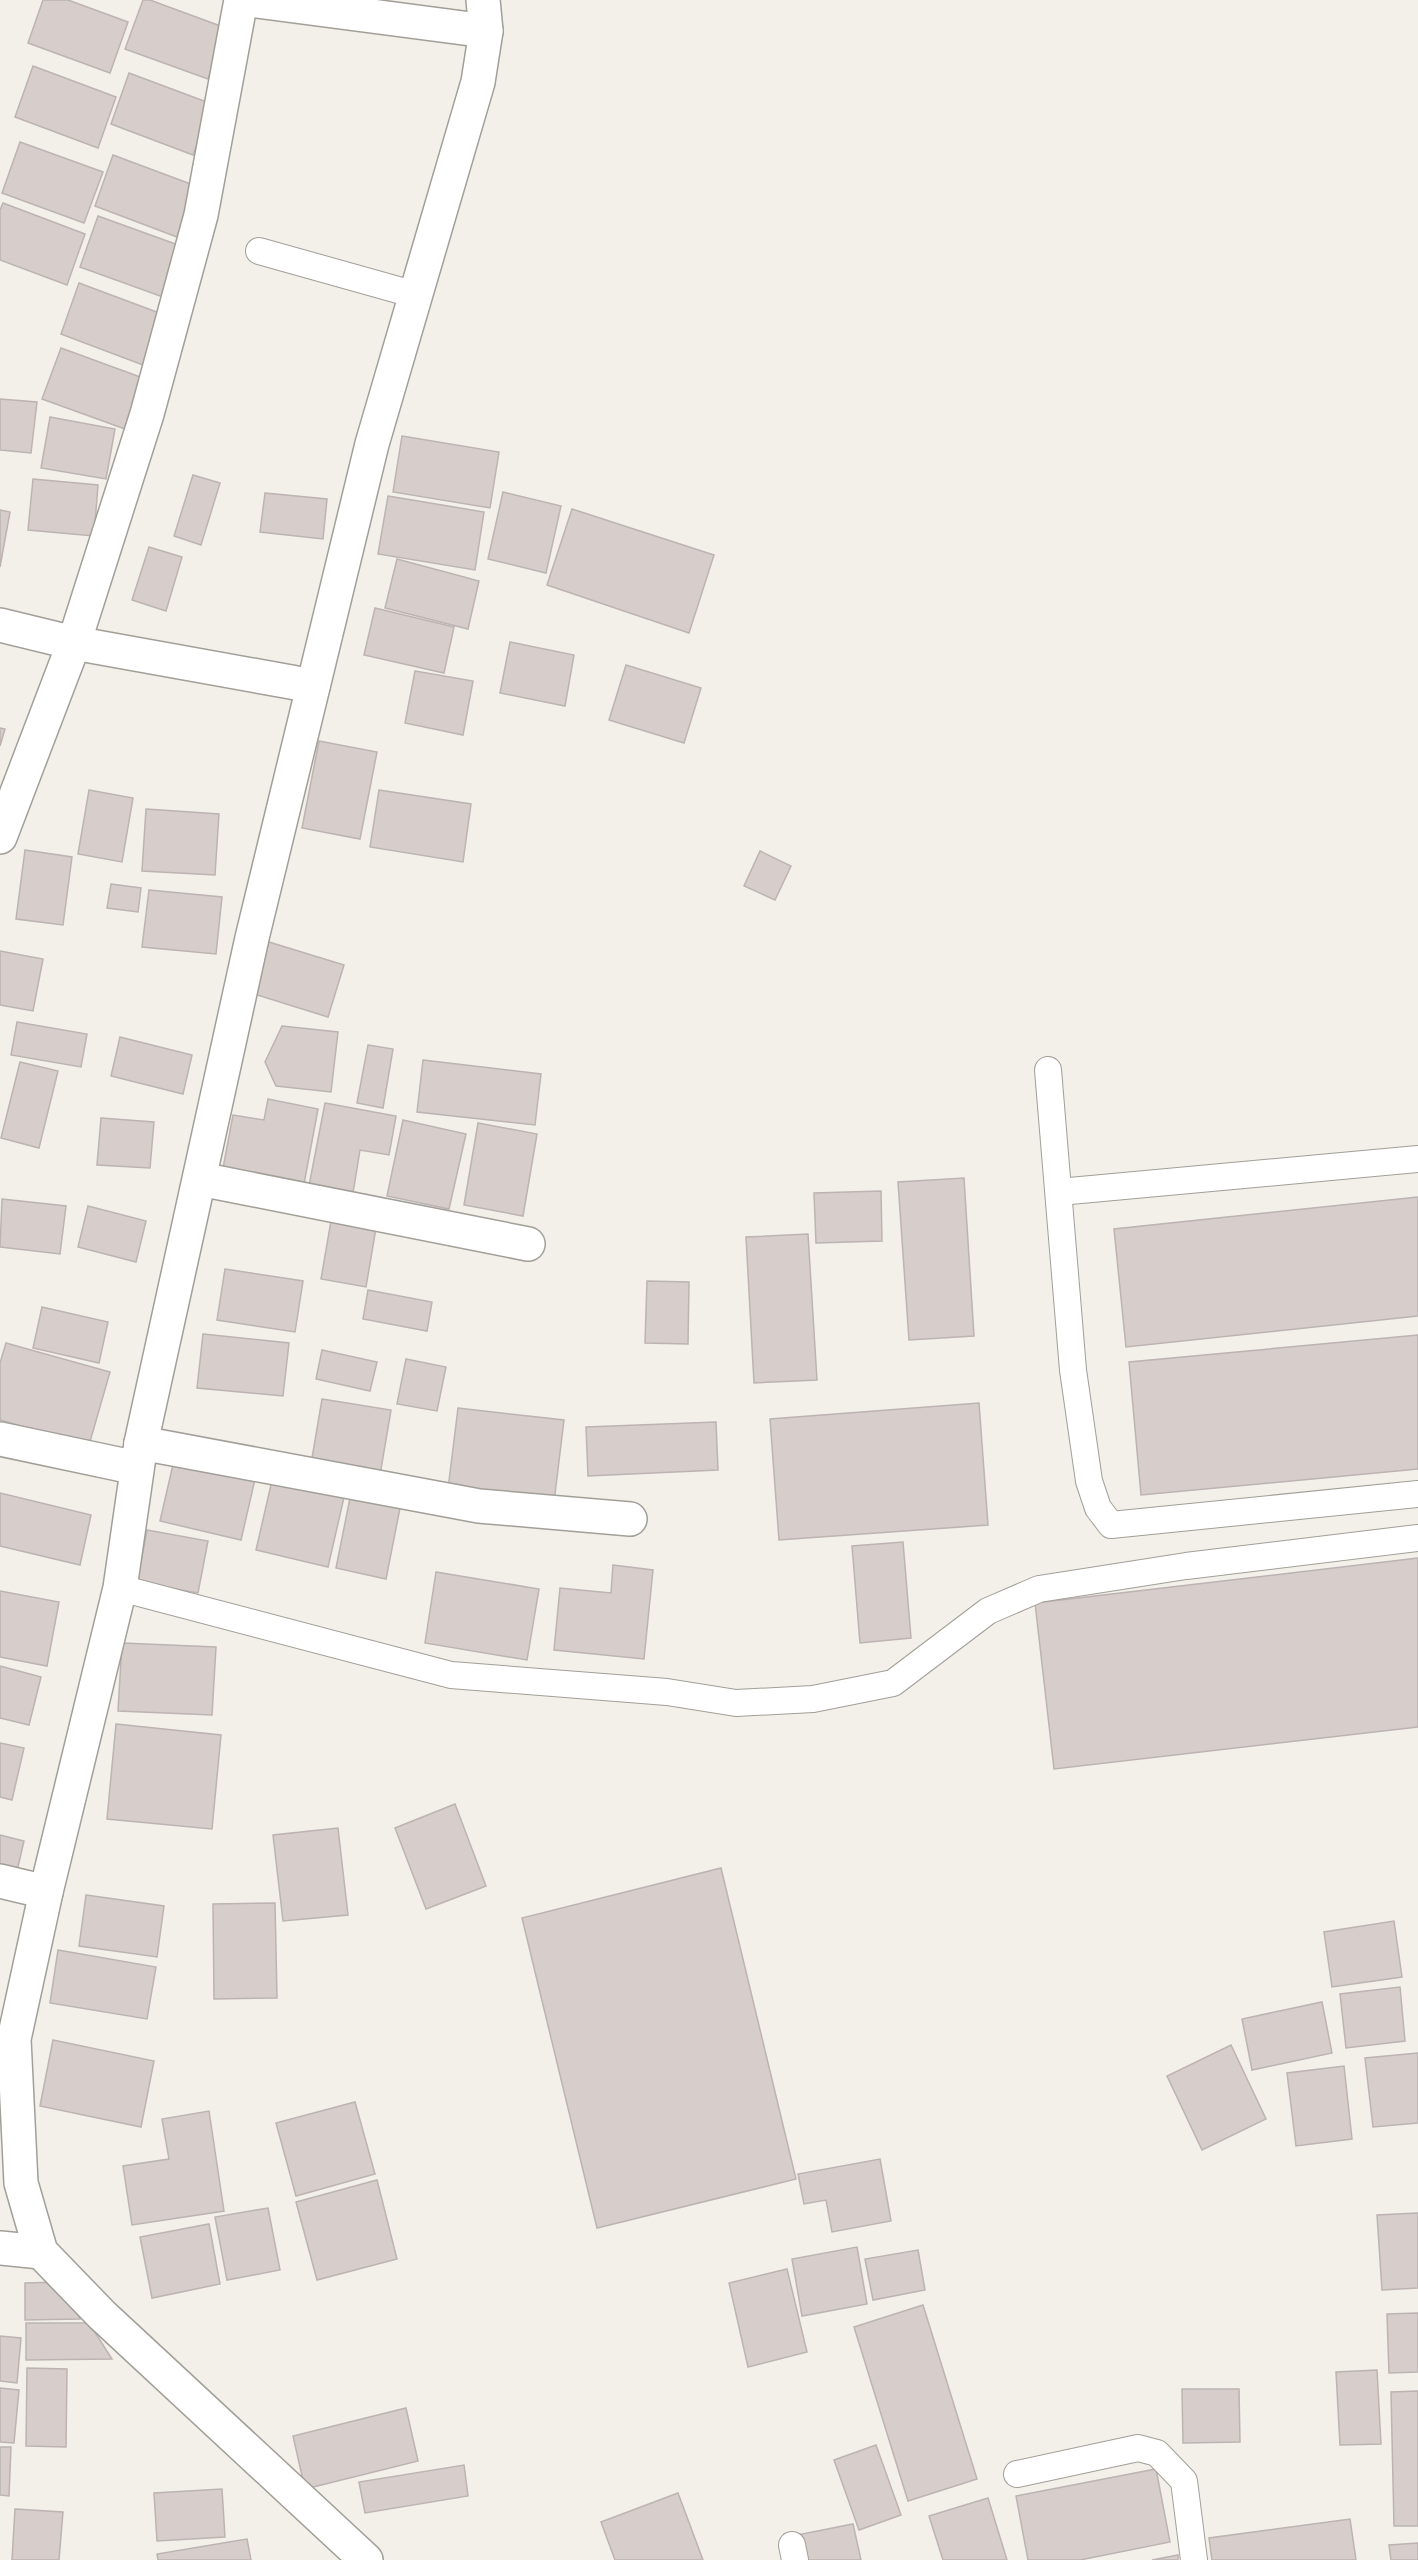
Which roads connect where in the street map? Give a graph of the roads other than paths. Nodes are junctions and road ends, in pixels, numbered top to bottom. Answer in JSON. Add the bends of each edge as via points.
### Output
{"nodes":[{"id":1,"x":241,"y":0,"type":"edge"},
{"id":2,"x":249,"y":0,"type":"edge"},
{"id":3,"x":484,"y":16,"type":"edge"},
{"id":4,"x":259,"y":251,"type":"dead end"},
{"id":5,"x":416,"y":295,"type":"junction"},
{"id":6,"x":0,"y":625,"type":"edge"},
{"id":7,"x":74,"y":643,"type":"junction"},
{"id":8,"x":313,"y":686,"type":"junction"},
{"id":9,"x":0,"y":837,"type":"edge"},
{"id":10,"x":1048,"y":1070,"type":"dead end"},
{"id":11,"x":1418,"y":1159,"type":"edge"},
{"id":12,"x":200,"y":1179,"type":"junction"},
{"id":13,"x":1059,"y":1192,"type":"junction"},
{"id":14,"x":528,"y":1244,"type":"dead end"},
{"id":15,"x":0,"y":1439,"type":"edge"},
{"id":16,"x":139,"y":1456,"type":"junction"},
{"id":17,"x":1418,"y":1494,"type":"edge"},
{"id":18,"x":630,"y":1519,"type":"dead end"},
{"id":19,"x":1418,"y":1538,"type":"edge"},
{"id":20,"x":120,"y":1588,"type":"junction"},
{"id":21,"x":0,"y":1881,"type":"edge"},
{"id":22,"x":46,"y":1892,"type":"junction"},
{"id":23,"x":0,"y":2248,"type":"edge"},
{"id":24,"x":41,"y":2252,"type":"junction"},
{"id":25,"x":1017,"y":2474,"type":"dead end"},
{"id":26,"x":366,"y":2560,"type":"edge"},
{"id":27,"x":1194,"y":2560,"type":"edge"}],
"edges":[{"from":1,"to":7,"type":"street","via":[[201,215],[147,414]]},
{"from":2,"to":3,"type":"street"},
{"from":3,"to":5,"type":"street","via":[[478,82]]},
{"from":4,"to":5,"type":"lane"},
{"from":5,"to":8,"type":"street","via":[[372,444]]},
{"from":6,"to":7,"type":"street"},
{"from":7,"to":8,"type":"street"},
{"from":7,"to":9,"type":"street"},
{"from":8,"to":12,"type":"street","via":[[252,938]]},
{"from":10,"to":13,"type":"lane"},
{"from":11,"to":13,"type":"lane"},
{"from":12,"to":14,"type":"street"},
{"from":12,"to":16,"type":"street"},
{"from":13,"to":17,"type":"lane","via":[[1073,1370],[1089,1481],[1098,1508],[1111,1525]]},
{"from":15,"to":16,"type":"street"},
{"from":16,"to":18,"type":"street","via":[[479,1506]]},
{"from":16,"to":20,"type":"street"},
{"from":19,"to":20,"type":"lane","via":[[1186,1566],[1039,1589],[988,1611],[893,1683],[813,1698],[736,1702],[667,1692],[451,1675]]},
{"from":20,"to":22,"type":"street"},
{"from":21,"to":22,"type":"street"},
{"from":22,"to":24,"type":"street","via":[[14,2039],[21,2183]]},
{"from":23,"to":24,"type":"street"},
{"from":24,"to":26,"type":"street","via":[[102,2315]]},
{"from":25,"to":27,"type":"lane","via":[[1138,2448],[1157,2453],[1184,2481]]}]}
